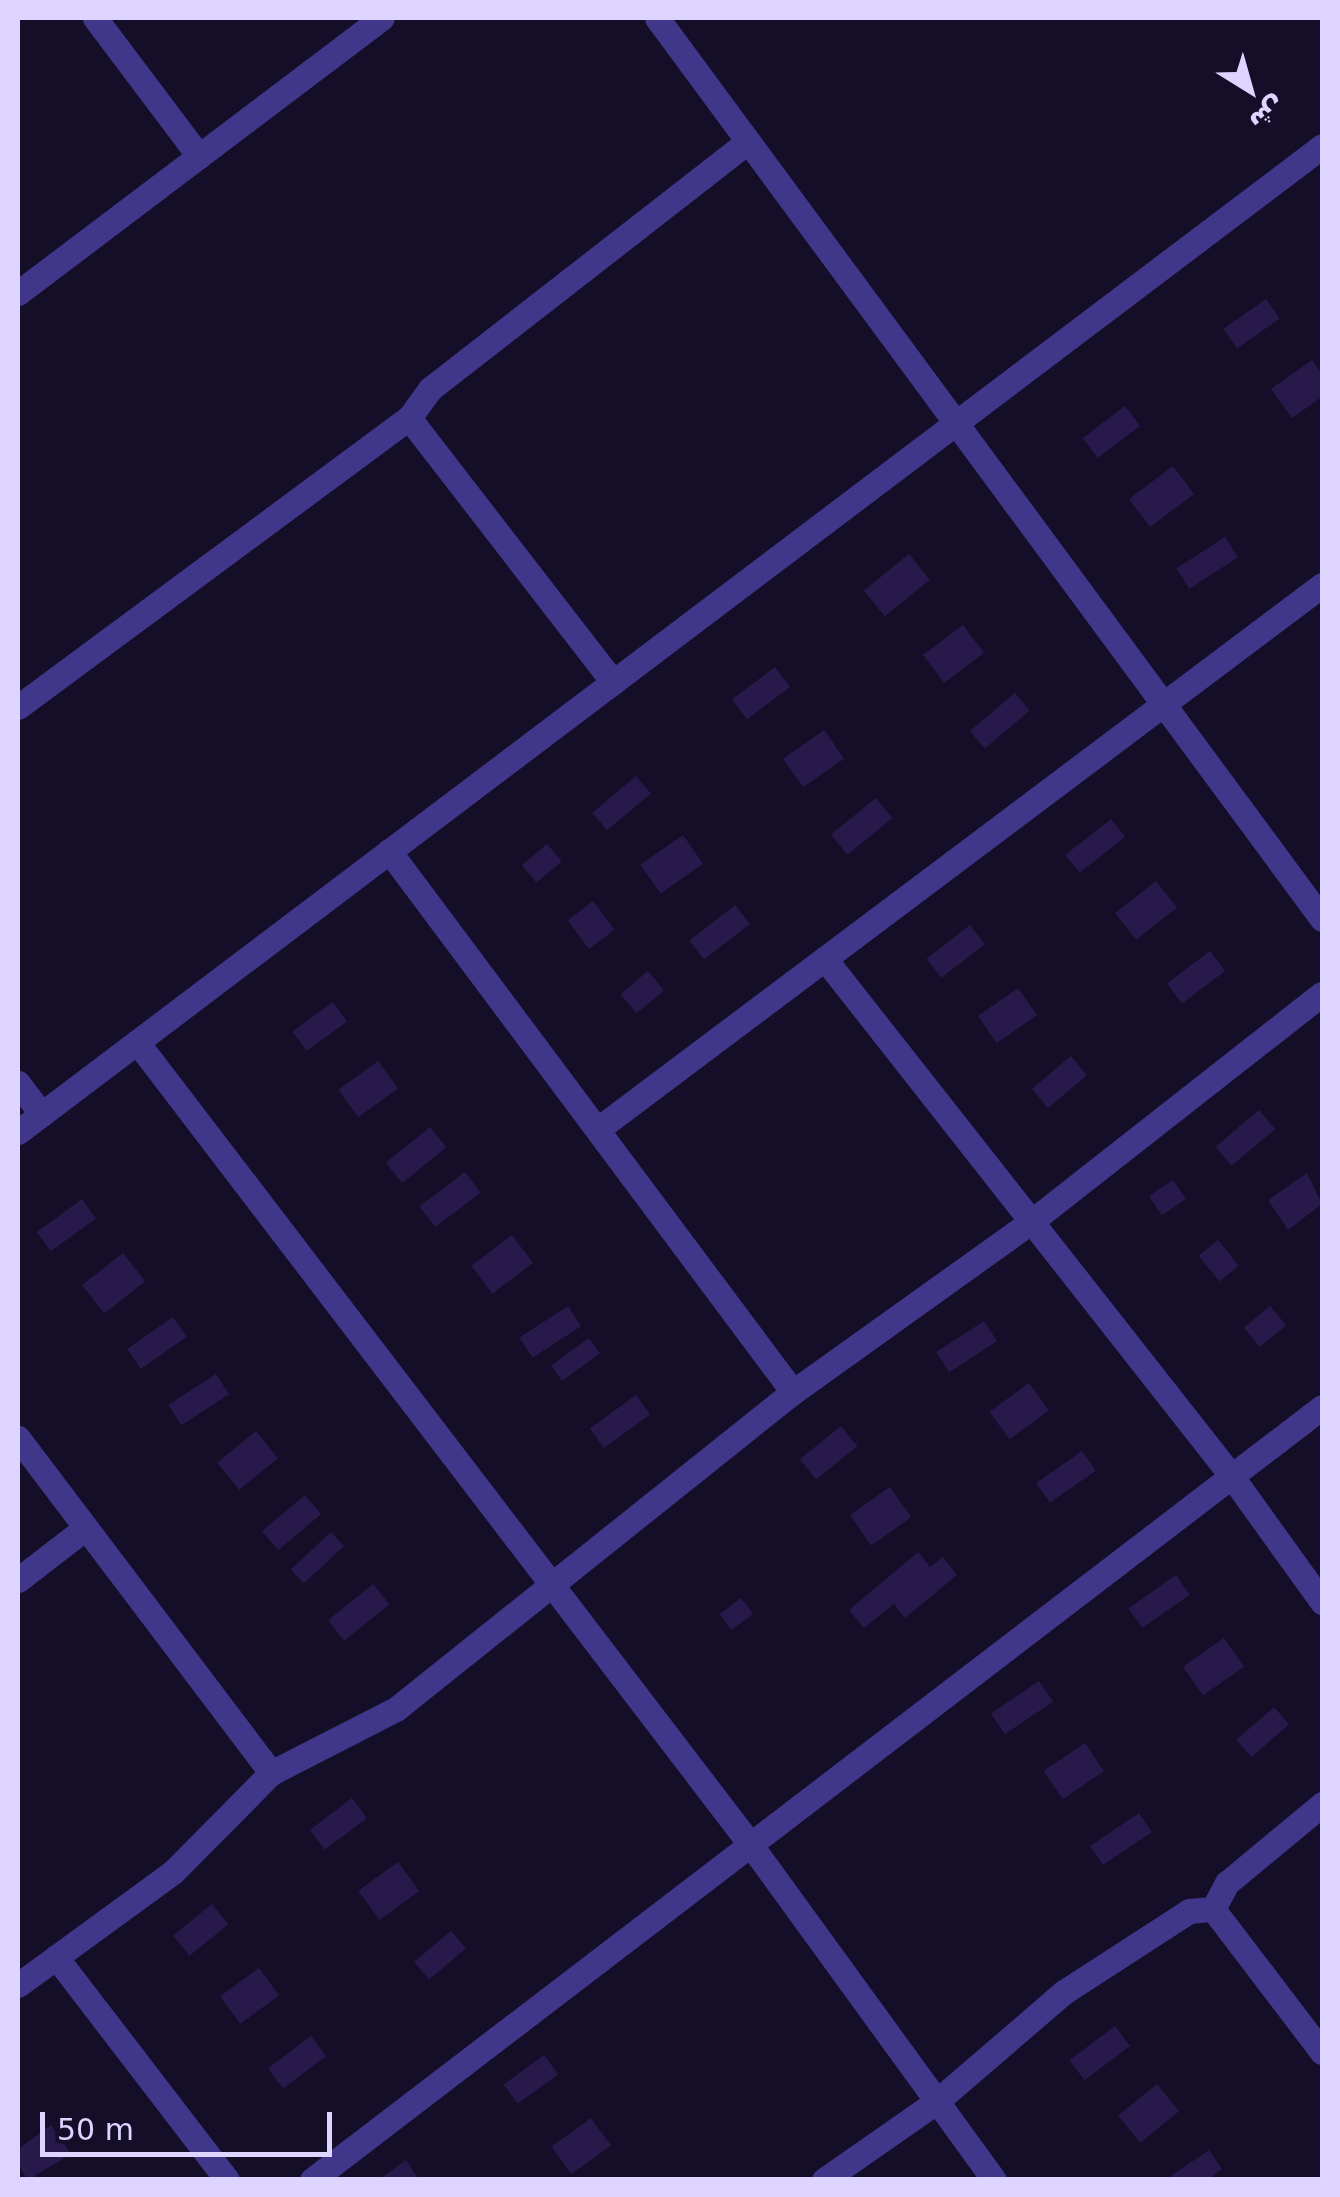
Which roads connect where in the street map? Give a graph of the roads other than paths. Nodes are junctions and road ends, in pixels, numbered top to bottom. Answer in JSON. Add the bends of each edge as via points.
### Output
{"nodes":[{"id":1,"x":94,"y":18,"type":"edge"},
{"id":2,"x":382,"y":18,"type":"edge"},
{"id":3,"x":657,"y":18,"type":"edge"},
{"id":4,"x":748,"y":140,"type":"junction"},
{"id":5,"x":1322,"y":146,"type":"edge"},
{"id":6,"x":199,"y":156,"type":"junction"},
{"id":7,"x":18,"y":293,"type":"edge"},
{"id":8,"x":408,"y":418,"type":"junction"},
{"id":9,"x":956,"y":423,"type":"junction"},
{"id":10,"x":1322,"y":586,"type":"edge"},
{"id":11,"x":613,"y":682,"type":"junction"},
{"id":12,"x":1164,"y":704,"type":"junction"},
{"id":13,"x":18,"y":706,"type":"edge"},
{"id":14,"x":389,"y":851,"type":"junction"},
{"id":15,"x":1322,"y":918,"type":"edge"},
{"id":16,"x":825,"y":959,"type":"junction"},
{"id":17,"x":1322,"y":994,"type":"edge"},
{"id":18,"x":137,"y":1042,"type":"junction"},
{"id":19,"x":18,"y":1082,"type":"edge"},
{"id":20,"x":40,"y":1114,"type":"junction"},
{"id":21,"x":598,"y":1130,"type":"junction"},
{"id":22,"x":18,"y":1132,"type":"edge"},
{"id":23,"x":1032,"y":1221,"type":"junction"},
{"id":24,"x":793,"y":1392,"type":"junction"},
{"id":25,"x":1322,"y":1407,"type":"edge"},
{"id":26,"x":18,"y":1438,"type":"edge"},
{"id":27,"x":1232,"y":1476,"type":"junction"},
{"id":28,"x":84,"y":1529,"type":"junction"},
{"id":29,"x":18,"y":1580,"type":"edge"},
{"id":30,"x":546,"y":1584,"type":"junction"},
{"id":31,"x":1322,"y":1602,"type":"edge"},
{"id":32,"x":272,"y":1773,"type":"junction"},
{"id":33,"x":1322,"y":1804,"type":"edge"},
{"id":34,"x":750,"y":1844,"type":"junction"},
{"id":35,"x":1213,"y":1909,"type":"junction"},
{"id":36,"x":56,"y":1957,"type":"junction"},
{"id":37,"x":18,"y":1986,"type":"edge"},
{"id":38,"x":1322,"y":2052,"type":"edge"},
{"id":39,"x":936,"y":2102,"type":"junction"},
{"id":40,"x":227,"y":2180,"type":"edge"},
{"id":41,"x":312,"y":2180,"type":"edge"},
{"id":42,"x":824,"y":2180,"type":"edge"},
{"id":43,"x":994,"y":2180,"type":"edge"}],
"edges":[{"from":1,"to":6,"type":"street"},
{"from":2,"to":6,"type":"street"},
{"from":3,"to":4,"type":"street"},
{"from":4,"to":8,"type":"street","via":[[430,390]]},
{"from":4,"to":9,"type":"street"},
{"from":5,"to":9,"type":"street"},
{"from":6,"to":7,"type":"street"},
{"from":8,"to":11,"type":"street"},
{"from":8,"to":13,"type":"street"},
{"from":9,"to":11,"type":"street"},
{"from":9,"to":12,"type":"street"},
{"from":10,"to":12,"type":"street"},
{"from":11,"to":14,"type":"street"},
{"from":12,"to":15,"type":"street"},
{"from":12,"to":16,"type":"street"},
{"from":14,"to":18,"type":"street"},
{"from":14,"to":21,"type":"street"},
{"from":16,"to":21,"type":"street"},
{"from":16,"to":23,"type":"street"},
{"from":17,"to":23,"type":"street"},
{"from":18,"to":20,"type":"street"},
{"from":18,"to":30,"type":"street"},
{"from":19,"to":20,"type":"street"},
{"from":20,"to":22,"type":"street"},
{"from":21,"to":24,"type":"street"},
{"from":23,"to":24,"type":"street"},
{"from":23,"to":27,"type":"street"},
{"from":24,"to":30,"type":"street"},
{"from":25,"to":27,"type":"street"},
{"from":26,"to":28,"type":"street"},
{"from":27,"to":31,"type":"street"},
{"from":27,"to":34,"type":"street"},
{"from":28,"to":29,"type":"street"},
{"from":28,"to":32,"type":"street"},
{"from":30,"to":32,"type":"street","via":[[396,1708]]},
{"from":30,"to":34,"type":"street"},
{"from":32,"to":36,"type":"street","via":[[173,1872]]},
{"from":33,"to":35,"type":"street","via":[[1227,1883]]},
{"from":34,"to":39,"type":"street"},
{"from":34,"to":41,"type":"street"},
{"from":35,"to":38,"type":"street"},
{"from":35,"to":39,"type":"street","via":[[1188,1911],[1064,1992]]},
{"from":36,"to":37,"type":"street"},
{"from":36,"to":40,"type":"street"},
{"from":39,"to":42,"type":"street"},
{"from":39,"to":43,"type":"street"}]}
